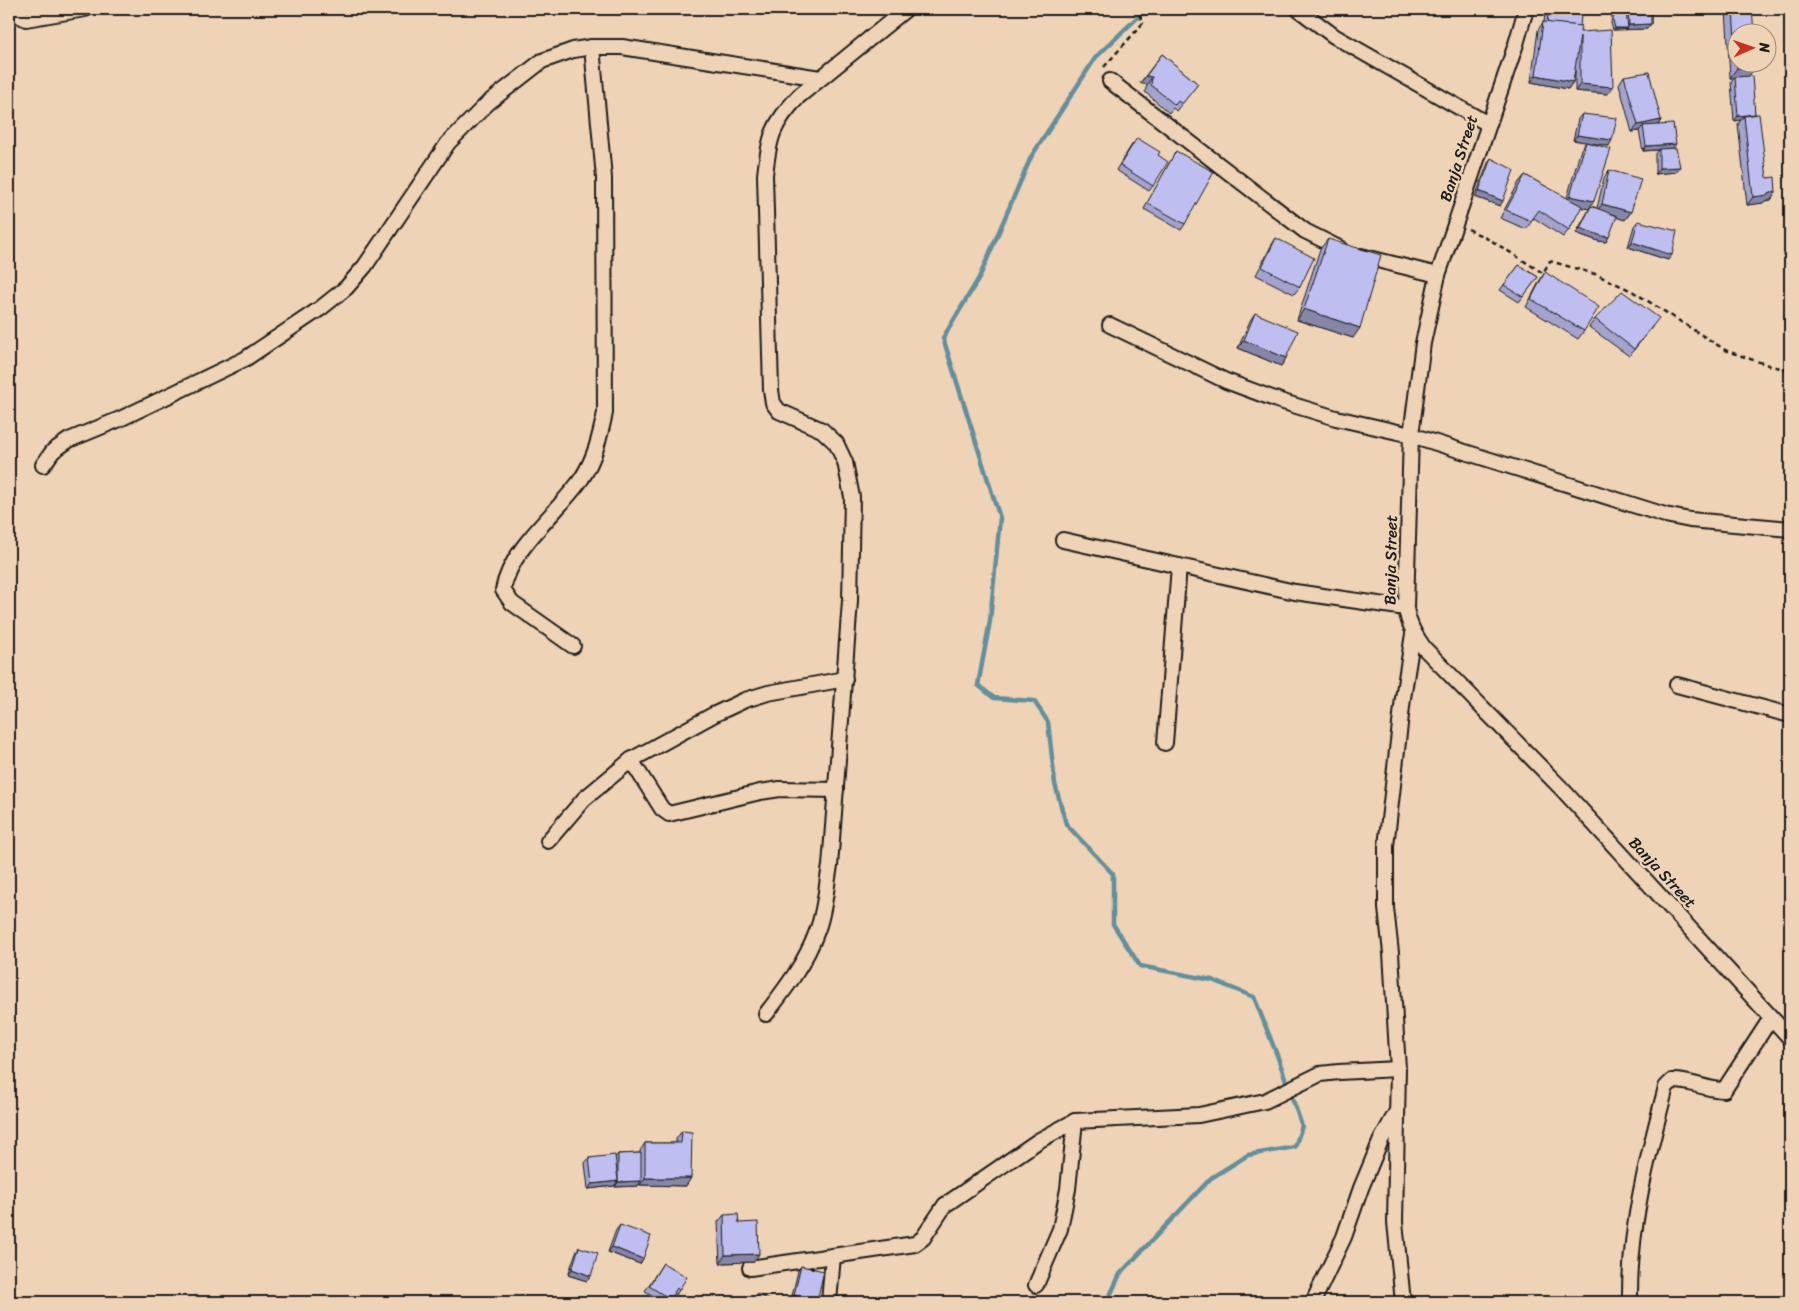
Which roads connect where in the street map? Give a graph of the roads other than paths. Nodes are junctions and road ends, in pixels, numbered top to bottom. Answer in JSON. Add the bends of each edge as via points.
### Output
{"nodes":[{"id":1,"x":16,"y":9,"type":"edge"},
{"id":2,"x":85,"y":9,"type":"edge"},
{"id":3,"x":906,"y":9,"type":"edge"},
{"id":4,"x":1298,"y":9,"type":"edge"},
{"id":5,"x":1526,"y":9,"type":"edge"},
{"id":6,"x":592,"y":47,"type":"junction"},
{"id":7,"x":820,"y":78,"type":"junction"},
{"id":8,"x":1110,"y":81,"type":"road end"},
{"id":9,"x":1488,"y":124,"type":"junction"},
{"id":10,"x":1438,"y":275,"type":"junction"},
{"id":11,"x":1110,"y":325,"type":"dead end"},
{"id":12,"x":1411,"y":435,"type":"junction"},
{"id":13,"x":43,"y":466,"type":"dead end"},
{"id":14,"x":1790,"y":529,"type":"edge"},
{"id":15,"x":1064,"y":540,"type":"dead end"},
{"id":16,"x":1179,"y":566,"type":"junction"},
{"id":17,"x":1406,"y":608,"type":"junction"},
{"id":18,"x":1413,"y":634,"type":"junction"},
{"id":19,"x":573,"y":646,"type":"dead end"},
{"id":20,"x":845,"y":679,"type":"junction"},
{"id":21,"x":1677,"y":685,"type":"dead end"},
{"id":22,"x":1790,"y":715,"type":"edge"},
{"id":23,"x":1165,"y":743,"type":"dead end"},
{"id":24,"x":631,"y":760,"type":"junction"},
{"id":25,"x":836,"y":790,"type":"junction"},
{"id":26,"x":548,"y":841,"type":"dead end"},
{"id":27,"x":766,"y":1014,"type":"dead end"},
{"id":28,"x":1771,"y":1018,"type":"junction"},
{"id":29,"x":1790,"y":1038,"type":"edge"},
{"id":30,"x":1398,"y":1069,"type":"junction"},
{"id":31,"x":1398,"y":1108,"type":"junction"},
{"id":32,"x":1075,"y":1121,"type":"junction"},
{"id":33,"x":833,"y":1256,"type":"junction"},
{"id":34,"x":750,"y":1268,"type":"dead end"},
{"id":35,"x":1036,"y":1285,"type":"dead end"},
{"id":36,"x":829,"y":1302,"type":"edge"},
{"id":37,"x":1313,"y":1302,"type":"edge"},
{"id":38,"x":1403,"y":1302,"type":"edge"},
{"id":39,"x":1630,"y":1302,"type":"edge"}],
"edges":[{"from":1,"to":2,"type":"street","via":[[18,15],[26,19]]},
{"from":3,"to":7,"type":"street"},
{"from":4,"to":9,"type":"street","via":[[1334,36]]},
{"from":5,"to":9,"type":"street","name":"Banja Street"},
{"from":6,"to":7,"type":"street","via":[[631,49]]},
{"from":6,"to":13,"type":"street","via":[[542,61],[470,119],[448,143],[365,266],[346,288],[321,308],[245,359],[69,440],[53,451]]},
{"from":6,"to":19,"type":"street","via":[[604,178],[605,413],[598,444],[582,477],[525,547],[506,576],[503,590],[512,602]]},
{"from":7,"to":20,"type":"street","via":[[786,110],[768,144],[765,174],[771,390],[773,403],[779,412],[822,430],[836,443],[845,462],[852,497]]},
{"from":8,"to":10,"type":"street","via":[[1305,230],[1349,252]]},
{"from":9,"to":10,"type":"street","name":"Banja Street"},
{"from":10,"to":12,"type":"street","name":"Banja Street","via":[[1423,343]]},
{"from":11,"to":12,"type":"street","via":[[1226,381],[1336,418]]},
{"from":12,"to":14,"type":"street","via":[[1665,515]]},
{"from":12,"to":17,"type":"street","name":"Banja Street"},
{"from":15,"to":16,"type":"street"},
{"from":16,"to":17,"type":"street","via":[[1295,592]]},
{"from":16,"to":23,"type":"street"},
{"from":17,"to":18,"type":"street","name":"Banja Street"},
{"from":18,"to":28,"type":"street","name":"Banja Street","via":[[1562,789]]},
{"from":18,"to":30,"type":"street","via":[[1386,846],[1386,908],[1392,953]]},
{"from":20,"to":24,"type":"street","via":[[745,700]]},
{"from":20,"to":25,"type":"street"},
{"from":21,"to":22,"type":"street"},
{"from":24,"to":25,"type":"street","via":[[662,809],[669,814],[780,789]]},
{"from":24,"to":26,"type":"street","via":[[584,800]]},
{"from":25,"to":27,"type":"street","via":[[830,866],[818,930],[801,966]]},
{"from":28,"to":29,"type":"street","name":"Banja Street"},
{"from":28,"to":39,"type":"street","via":[[1724,1090],[1680,1080],[1672,1080],[1666,1087],[1636,1212]]},
{"from":30,"to":31,"type":"street"},
{"from":30,"to":32,"type":"street","via":[[1320,1074],[1265,1101],[1199,1115]]},
{"from":31,"to":37,"type":"street","via":[[1381,1140],[1360,1188],[1344,1237]]},
{"from":31,"to":38,"type":"street","via":[[1395,1222]]},
{"from":32,"to":33,"type":"street","via":[[1038,1141],[945,1204],[923,1238],[914,1244]]},
{"from":32,"to":35,"type":"street","via":[[1060,1229]]},
{"from":33,"to":34,"type":"street"},
{"from":33,"to":36,"type":"street"}]}
